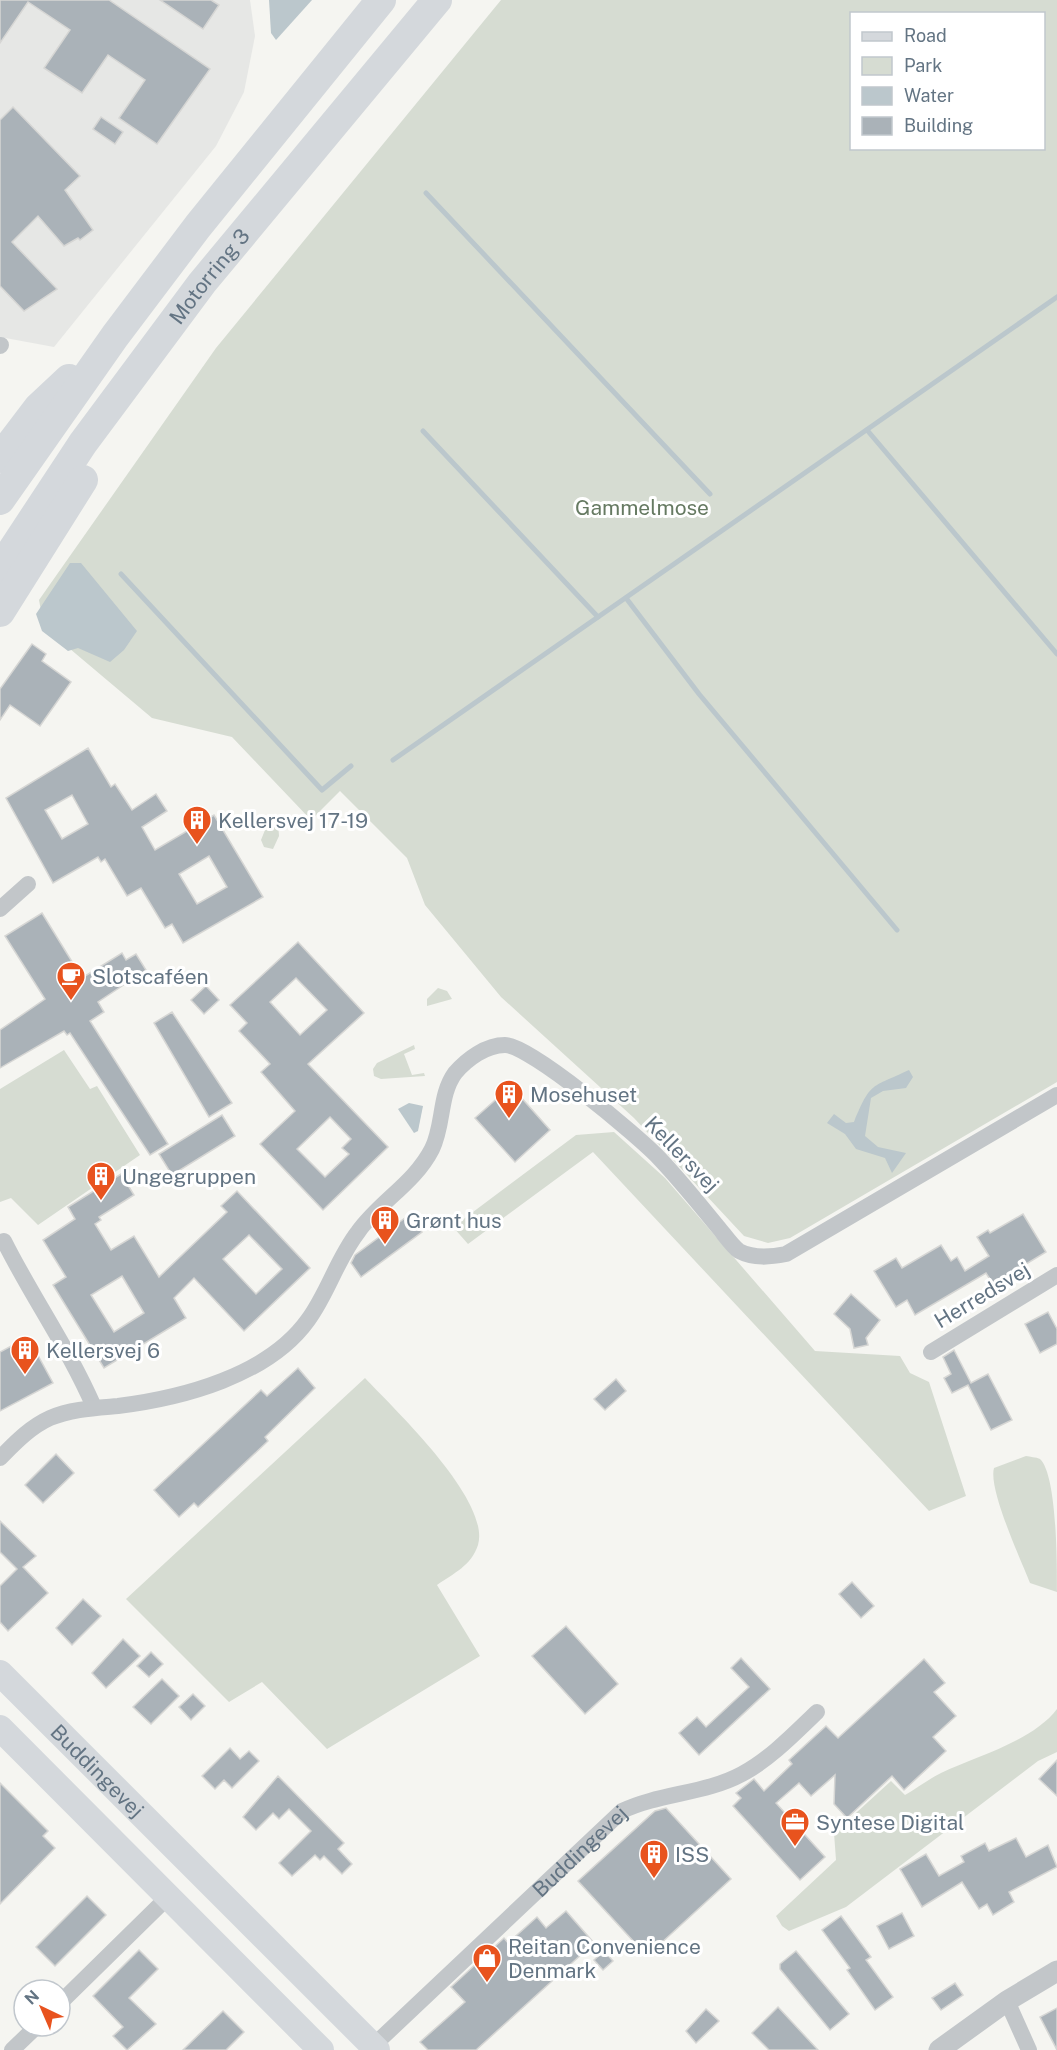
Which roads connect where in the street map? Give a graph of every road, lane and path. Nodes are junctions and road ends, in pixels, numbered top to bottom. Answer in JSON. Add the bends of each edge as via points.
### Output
{"nodes":[{"id":1,"x":381,"y":0,"type":"edge"},
{"id":2,"x":437,"y":0,"type":"edge"},
{"id":3,"x":202,"y":283,"type":"junction"},
{"id":4,"x":115,"y":336,"type":"junction"},
{"id":5,"x":0,"y":458,"type":"edge"},
{"id":6,"x":0,"y":500,"type":"edge"},
{"id":7,"x":0,"y":569,"type":"edge"},
{"id":8,"x":0,"y":612,"type":"edge"},
{"id":9,"x":28,"y":884,"type":"dead end"},
{"id":10,"x":0,"y":909,"type":"edge"},
{"id":11,"x":1057,"y":1095,"type":"edge"},
{"id":12,"x":4,"y":1240,"type":"dead end"},
{"id":13,"x":1057,"y":1275,"type":"edge"},
{"id":14,"x":931,"y":1352,"type":"dead end"},
{"id":15,"x":94,"y":1407,"type":"junction"},
{"id":16,"x":0,"y":1458,"type":"edge"},
{"id":17,"x":0,"y":1673,"type":"edge"},
{"id":18,"x":817,"y":1712,"type":"dead end"},
{"id":19,"x":0,"y":1728,"type":"edge"},
{"id":20,"x":169,"y":1896,"type":"junction"},
{"id":21,"x":1057,"y":1971,"type":"edge"},
{"id":22,"x":72,"y":1991,"type":"edge"},
{"id":23,"x":1007,"y":2001,"type":"junction"},
{"id":24,"x":24,"y":2038,"type":"edge"},
{"id":25,"x":375,"y":2048,"type":"edge"},
{"id":26,"x":12,"y":2050,"type":"edge"},
{"id":27,"x":321,"y":2050,"type":"edge"},
{"id":28,"x":939,"y":2050,"type":"edge"},
{"id":29,"x":1029,"y":2050,"type":"edge"}],
"edges":[{"from":1,"to":4,"type":"highway","name":"Motorring 3","via":[[198,226]]},
{"from":2,"to":3,"type":"highway","name":"Motorring 3"},
{"from":3,"to":7,"type":"highway","name":"Motorring 3","via":[[83,443]]},
{"from":3,"to":8,"type":"highway"},
{"from":4,"to":5,"type":"highway","via":[[38,408]]},
{"from":4,"to":6,"type":"highway","name":"Motorring 3"},
{"from":9,"to":10,"type":"street"},
{"from":11,"to":15,"type":"street","name":"Kellersvej","via":[[786,1254],[763,1258],[739,1251],[659,1158],[545,1065],[514,1047],[489,1048],[454,1075],[444,1101],[441,1128],[420,1169],[357,1233],[308,1321],[284,1347],[258,1366],[228,1379],[118,1406]]},
{"from":12,"to":15,"type":"street","via":[[26,1286],[80,1374]]},
{"from":13,"to":14,"type":"street","name":"Herredsvej"},
{"from":15,"to":16,"type":"street","name":"Kellersvej","via":[[50,1418],[22,1436]]},
{"from":17,"to":25,"type":"main road","name":"Buddingevej"},
{"from":18,"to":25,"type":"street","name":"Buddingevej","via":[[780,1748],[741,1775],[622,1811]]},
{"from":19,"to":20,"type":"main road","name":"Buddingevej"},
{"from":20,"to":22,"type":"street"},
{"from":20,"to":27,"type":"main road","name":"Buddingevej"},
{"from":21,"to":23,"type":"street"},
{"from":23,"to":28,"type":"street"},
{"from":23,"to":29,"type":"street"},
{"from":24,"to":26,"type":"street"}]}
